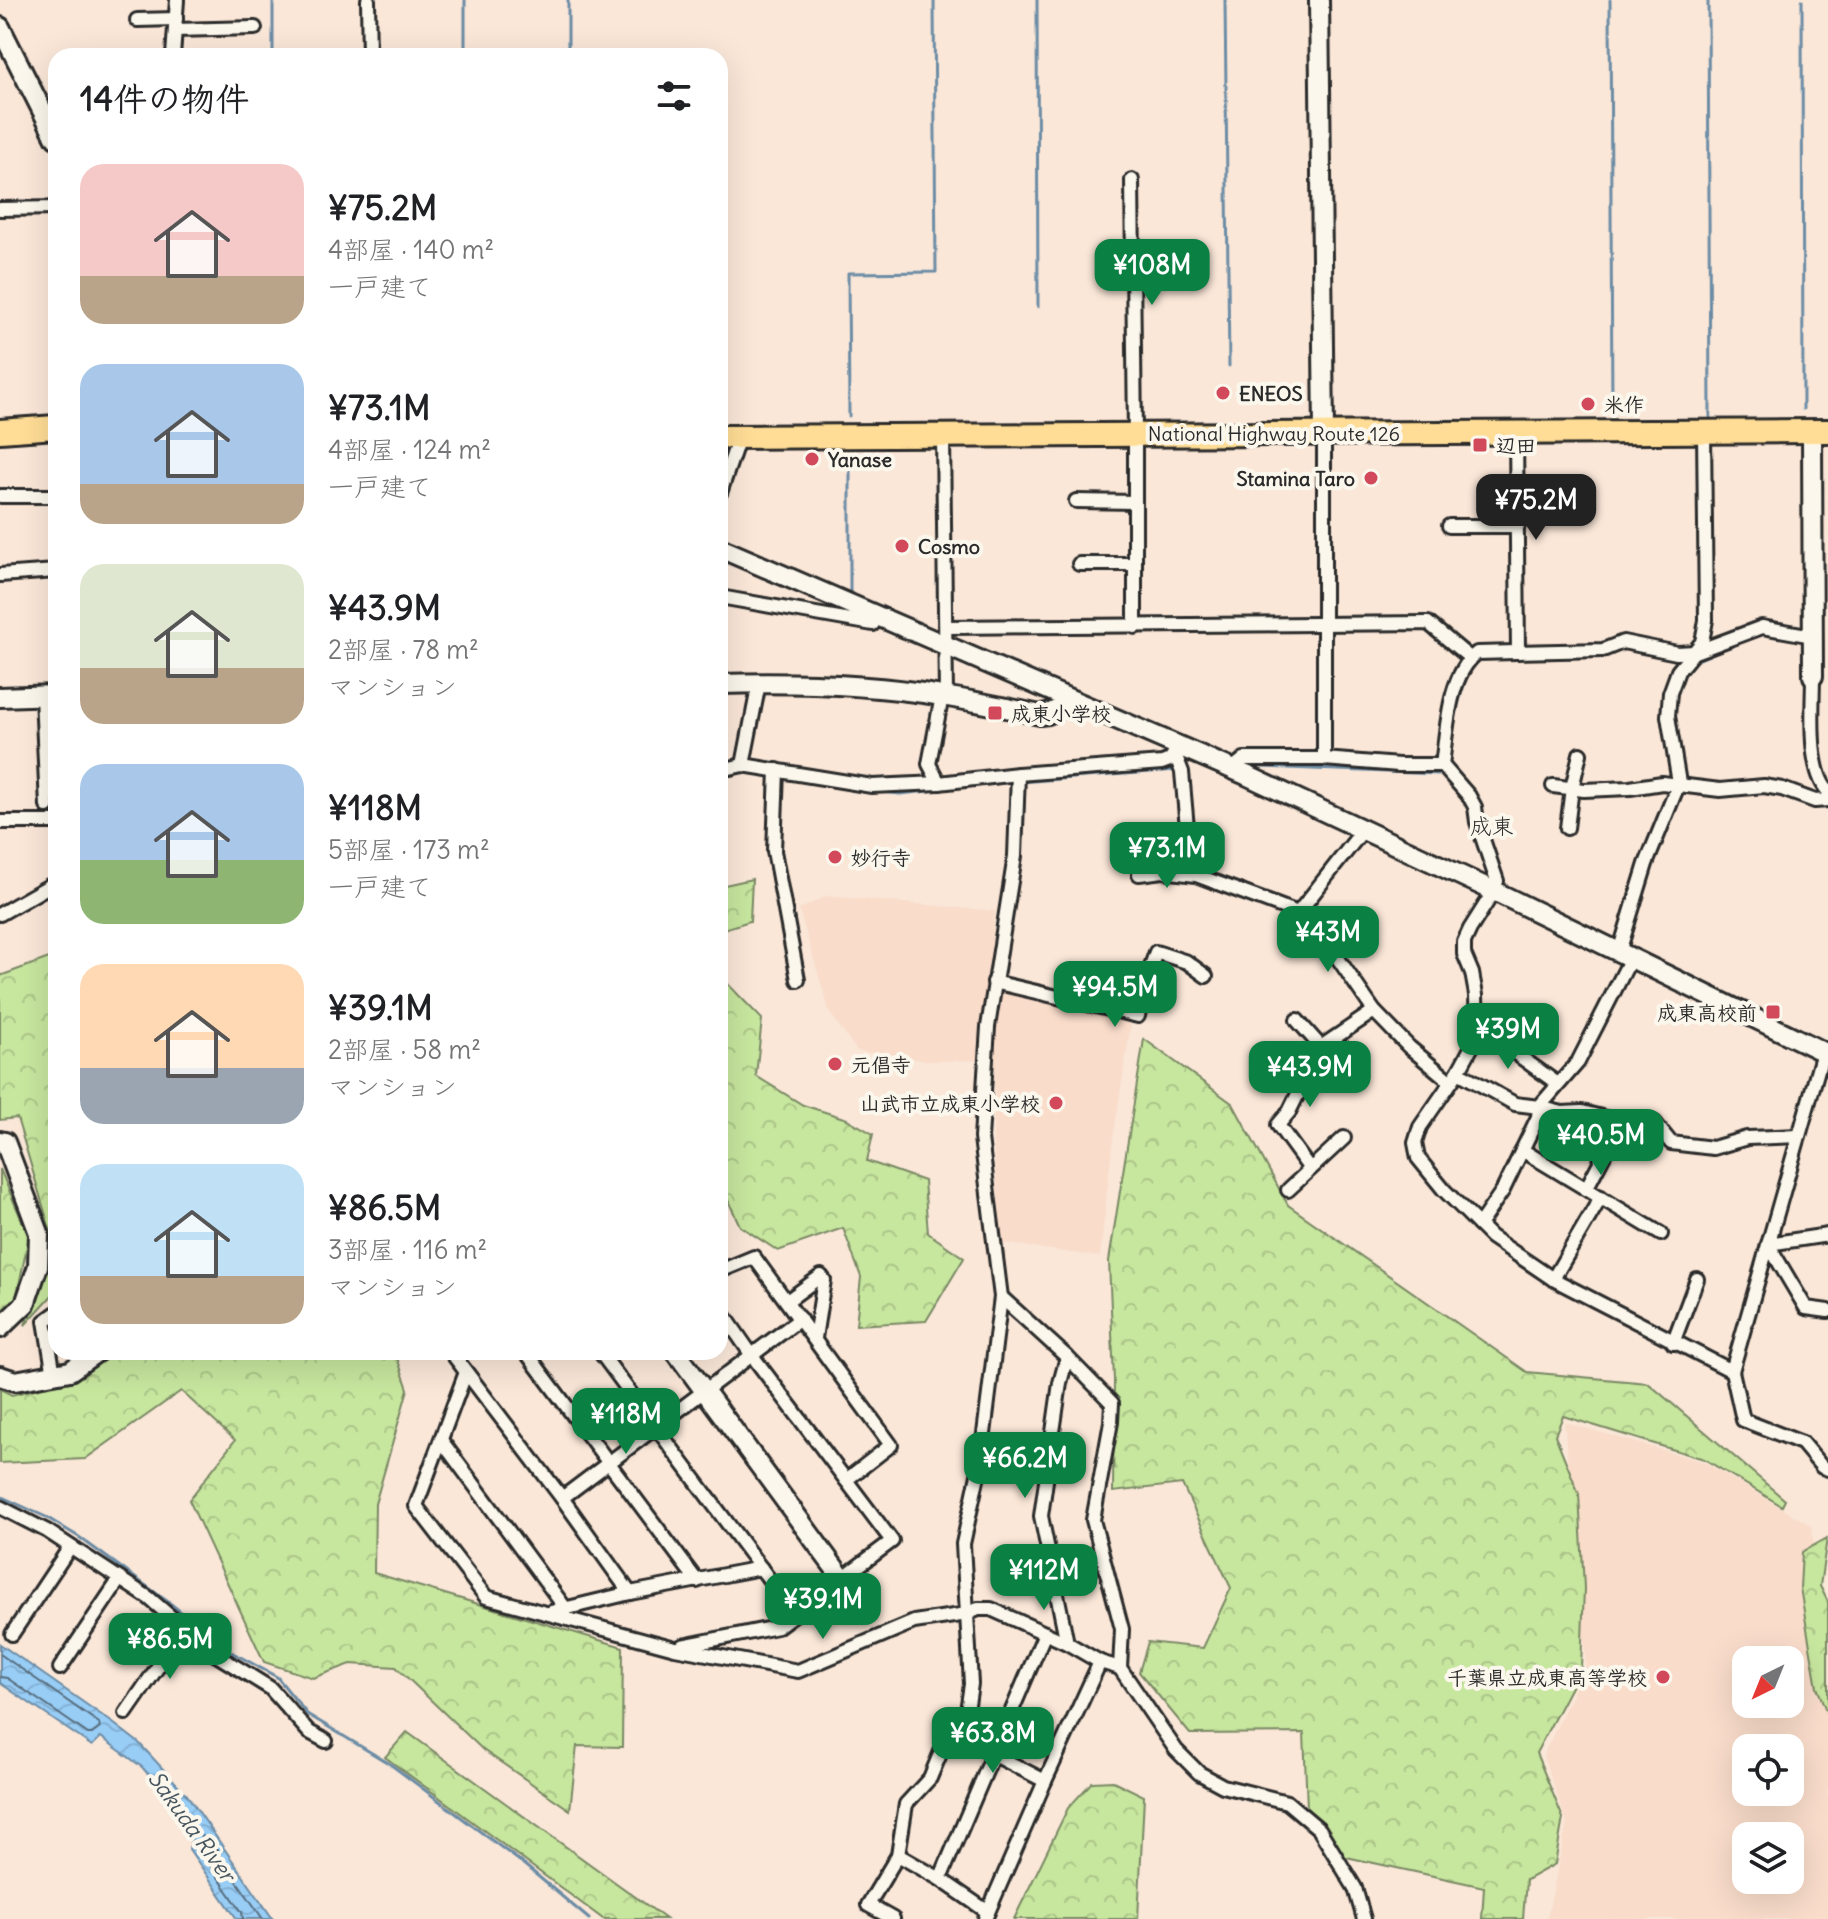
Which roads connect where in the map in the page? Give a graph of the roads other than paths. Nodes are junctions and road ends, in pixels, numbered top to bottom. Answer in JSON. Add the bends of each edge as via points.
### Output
{"nodes":[{"id":1,"x":177,"y":0,"type":"edge"},
{"id":2,"x":368,"y":0,"type":"edge"},
{"id":3,"x":1319,"y":0,"type":"edge"},
{"id":4,"x":137,"y":20,"type":"dead end"},
{"id":5,"x":176,"y":24,"type":"junction"},
{"id":6,"x":0,"y":27,"type":"edge"},
{"id":7,"x":255,"y":28,"type":"dead end"},
{"id":8,"x":174,"y":48,"type":"edge"},
{"id":9,"x":369,"y":48,"type":"edge"},
{"id":10,"x":48,"y":122,"type":"edge"},
{"id":11,"x":1132,"y":180,"type":"dead end"},
{"id":12,"x":48,"y":208,"type":"edge"},
{"id":13,"x":0,"y":209,"type":"edge"},
{"id":14,"x":48,"y":428,"type":"edge"},
{"id":15,"x":0,"y":431,"type":"edge"},
{"id":16,"x":1516,"y":431,"type":"junction"},
{"id":17,"x":1704,"y":431,"type":"junction"},
{"id":18,"x":1820,"y":431,"type":"edge"},
{"id":19,"x":1324,"y":433,"type":"junction"},
{"id":20,"x":1135,"y":434,"type":"junction"},
{"id":21,"x":943,"y":436,"type":"junction"},
{"id":22,"x":729,"y":437,"type":"edge"},
{"id":23,"x":0,"y":496,"type":"edge"},
{"id":24,"x":48,"y":496,"type":"edge"},
{"id":25,"x":1076,"y":501,"type":"dead end"},
{"id":26,"x":1135,"y":502,"type":"junction"},
{"id":27,"x":1449,"y":526,"type":"dead end"},
{"id":28,"x":1518,"y":526,"type":"junction"},
{"id":29,"x":728,"y":551,"type":"edge"},
{"id":30,"x":1079,"y":564,"type":"dead end"},
{"id":31,"x":1135,"y":564,"type":"junction"},
{"id":32,"x":48,"y":572,"type":"edge"},
{"id":33,"x":0,"y":575,"type":"edge"},
{"id":34,"x":728,"y":598,"type":"edge"},
{"id":35,"x":875,"y":615,"type":"junction"},
{"id":36,"x":1325,"y":624,"type":"junction"},
{"id":37,"x":1135,"y":627,"type":"junction"},
{"id":38,"x":1813,"y":636,"type":"junction"},
{"id":39,"x":946,"y":637,"type":"junction"},
{"id":40,"x":1518,"y":652,"type":"junction"},
{"id":41,"x":1695,"y":652,"type":"junction"},
{"id":42,"x":1470,"y":658,"type":"junction"},
{"id":43,"x":1813,"y":676,"type":"joint"},
{"id":44,"x":759,"y":683,"type":"junction"},
{"id":45,"x":728,"y":684,"type":"edge"},
{"id":46,"x":48,"y":696,"type":"edge"},
{"id":47,"x":944,"y":696,"type":"junction"},
{"id":48,"x":0,"y":697,"type":"edge"},
{"id":49,"x":1073,"y":702,"type":"junction"},
{"id":50,"x":1177,"y":750,"type":"junction"},
{"id":51,"x":48,"y":751,"type":"edge"},
{"id":52,"x":1580,"y":754,"type":"dead end"},
{"id":53,"x":1324,"y":759,"type":"junction"},
{"id":54,"x":1442,"y":765,"type":"junction"},
{"id":55,"x":734,"y":766,"type":"edge"},
{"id":56,"x":1232,"y":769,"type":"junction"},
{"id":57,"x":777,"y":770,"type":"junction"},
{"id":58,"x":1018,"y":779,"type":"junction"},
{"id":59,"x":939,"y":783,"type":"junction"},
{"id":60,"x":1679,"y":783,"type":"junction"},
{"id":61,"x":1553,"y":786,"type":"dead end"},
{"id":62,"x":1572,"y":788,"type":"junction"},
{"id":63,"x":1828,"y":791,"type":"edge"},
{"id":64,"x":1828,"y":800,"type":"edge"},
{"id":65,"x":47,"y":806,"type":"dead end"},
{"id":66,"x":0,"y":822,"type":"edge"},
{"id":67,"x":48,"y":822,"type":"edge"},
{"id":68,"x":1567,"y":828,"type":"dead end"},
{"id":69,"x":1363,"y":830,"type":"junction"},
{"id":70,"x":1139,"y":874,"type":"dead end"},
{"id":71,"x":1196,"y":875,"type":"junction"},
{"id":72,"x":48,"y":887,"type":"edge"},
{"id":73,"x":1494,"y":891,"type":"junction"},
{"id":74,"x":1298,"y":913,"type":"junction"},
{"id":75,"x":0,"y":914,"type":"edge"},
{"id":76,"x":1625,"y":955,"type":"junction"},
{"id":77,"x":1206,"y":976,"type":"dead end"},
{"id":78,"x":798,"y":980,"type":"dead end"},
{"id":79,"x":994,"y":982,"type":"junction"},
{"id":80,"x":1374,"y":1011,"type":"junction"},
{"id":81,"x":1297,"y":1020,"type":"dead end"},
{"id":82,"x":1477,"y":1030,"type":"junction"},
{"id":83,"x":1321,"y":1047,"type":"junction"},
{"id":84,"x":1826,"y":1053,"type":"edge"},
{"id":85,"x":1455,"y":1077,"type":"junction"},
{"id":86,"x":1558,"y":1084,"type":"junction"},
{"id":87,"x":1539,"y":1107,"type":"junction"},
{"id":88,"x":1621,"y":1122,"type":"junction"},
{"id":89,"x":1799,"y":1136,"type":"junction"},
{"id":90,"x":1344,"y":1138,"type":"dead end"},
{"id":91,"x":0,"y":1141,"type":"edge"},
{"id":92,"x":1522,"y":1150,"type":"junction"},
{"id":93,"x":1310,"y":1169,"type":"junction"},
{"id":94,"x":1586,"y":1189,"type":"junction"},
{"id":95,"x":1288,"y":1190,"type":"dead end"},
{"id":96,"x":1601,"y":1197,"type":"junction"},
{"id":97,"x":1479,"y":1225,"type":"junction"},
{"id":98,"x":1661,"y":1234,"type":"dead end"},
{"id":99,"x":1828,"y":1235,"type":"edge"},
{"id":100,"x":1768,"y":1244,"type":"junction"},
{"id":101,"x":728,"y":1268,"type":"edge"},
{"id":102,"x":1553,"y":1279,"type":"junction"},
{"id":103,"x":1697,"y":1279,"type":"dead end"},
{"id":104,"x":1001,"y":1297,"type":"junction"},
{"id":105,"x":787,"y":1301,"type":"junction"},
{"id":106,"x":1828,"y":1311,"type":"edge"},
{"id":107,"x":48,"y":1319,"type":"edge"},
{"id":108,"x":800,"y":1319,"type":"junction"},
{"id":109,"x":728,"y":1321,"type":"edge"},
{"id":110,"x":0,"y":1328,"type":"edge"},
{"id":111,"x":815,"y":1338,"type":"junction"},
{"id":112,"x":48,"y":1339,"type":"edge"},
{"id":113,"x":1673,"y":1343,"type":"junction"},
{"id":114,"x":751,"y":1354,"type":"junction"},
{"id":115,"x":1067,"y":1357,"type":"junction"},
{"id":116,"x":52,"y":1360,"type":"edge"},
{"id":117,"x":86,"y":1360,"type":"edge"},
{"id":118,"x":457,"y":1360,"type":"edge"},
{"id":119,"x":532,"y":1360,"type":"edge"},
{"id":120,"x":606,"y":1360,"type":"edge"},
{"id":121,"x":682,"y":1360,"type":"edge"},
{"id":122,"x":1732,"y":1371,"type":"junction"},
{"id":123,"x":466,"y":1372,"type":"junction"},
{"id":124,"x":54,"y":1375,"type":"junction"},
{"id":125,"x":0,"y":1376,"type":"edge"},
{"id":126,"x":704,"y":1390,"type":"junction"},
{"id":127,"x":656,"y":1427,"type":"junction"},
{"id":128,"x":441,"y":1440,"type":"junction"},
{"id":129,"x":608,"y":1463,"type":"junction"},
{"id":130,"x":1828,"y":1469,"type":"edge"},
{"id":131,"x":846,"y":1480,"type":"junction"},
{"id":132,"x":562,"y":1498,"type":"junction"},
{"id":133,"x":0,"y":1507,"type":"edge"},
{"id":134,"x":70,"y":1547,"type":"junction"},
{"id":135,"x":761,"y":1568,"type":"junction"},
{"id":136,"x":842,"y":1578,"type":"junction"},
{"id":137,"x":119,"y":1580,"type":"junction"},
{"id":138,"x":697,"y":1581,"type":"junction"},
{"id":139,"x":630,"y":1593,"type":"junction"},
{"id":140,"x":566,"y":1609,"type":"junction"},
{"id":141,"x":548,"y":1613,"type":"junction"},
{"id":142,"x":795,"y":1614,"type":"junction"},
{"id":143,"x":967,"y":1614,"type":"junction"},
{"id":144,"x":184,"y":1629,"type":"junction"},
{"id":145,"x":1045,"y":1633,"type":"junction"},
{"id":146,"x":12,"y":1634,"type":"dead end"},
{"id":147,"x":1067,"y":1643,"type":"junction"},
{"id":148,"x":675,"y":1648,"type":"junction"},
{"id":149,"x":1100,"y":1662,"type":"junction"},
{"id":150,"x":60,"y":1668,"type":"dead end"},
{"id":151,"x":1120,"y":1668,"type":"junction"},
{"id":152,"x":126,"y":1713,"type":"dead end"},
{"id":153,"x":958,"y":1736,"type":"junction"},
{"id":154,"x":326,"y":1741,"type":"dead end"},
{"id":155,"x":993,"y":1755,"type":"junction"},
{"id":156,"x":1045,"y":1781,"type":"junction"},
{"id":157,"x":898,"y":1855,"type":"junction"},
{"id":158,"x":940,"y":1879,"type":"junction"},
{"id":159,"x":986,"y":1916,"type":"edge"},
{"id":160,"x":893,"y":1919,"type":"edge"},
{"id":161,"x":1364,"y":1919,"type":"edge"}],
"edges":[{"from":1,"to":5,"type":"street"},
{"from":2,"to":9,"type":"street"},
{"from":3,"to":19,"type":"street"},
{"from":4,"to":5,"type":"street"},
{"from":5,"to":7,"type":"street"},
{"from":5,"to":8,"type":"street"},
{"from":6,"to":10,"type":"street"},
{"from":11,"to":20,"type":"street"},
{"from":12,"to":13,"type":"street"},
{"from":14,"to":15,"type":"highway"},
{"from":16,"to":17,"type":"highway","name":"National Highway Route 126"},
{"from":16,"to":19,"type":"highway","name":"National Highway Route 126"},
{"from":16,"to":28,"type":"street"},
{"from":17,"to":18,"type":"highway","name":"National Highway Route 126"},
{"from":17,"to":41,"type":"street","via":[[1706,620]]},
{"from":18,"to":38,"type":"street"},
{"from":19,"to":20,"type":"highway","name":"National Highway Route 126"},
{"from":19,"to":36,"type":"street"},
{"from":20,"to":21,"type":"highway","name":"National Highway Route 126"},
{"from":20,"to":26,"type":"street"},
{"from":21,"to":22,"type":"highway","name":"National Highway Route 126"},
{"from":21,"to":39,"type":"street"},
{"from":23,"to":24,"type":"street"},
{"from":25,"to":26,"type":"street"},
{"from":26,"to":31,"type":"street"},
{"from":27,"to":28,"type":"street"},
{"from":28,"to":40,"type":"street"},
{"from":29,"to":35,"type":"street"},
{"from":30,"to":31,"type":"street"},
{"from":31,"to":37,"type":"street"},
{"from":32,"to":33,"type":"street"},
{"from":34,"to":35,"type":"street","via":[[873,624]]},
{"from":35,"to":39,"type":"street"},
{"from":36,"to":37,"type":"street"},
{"from":36,"to":42,"type":"street","via":[[1428,623]]},
{"from":36,"to":53,"type":"street"},
{"from":37,"to":39,"type":"street"},
{"from":38,"to":41,"type":"street","via":[[1762,627]]},
{"from":38,"to":43,"type":"street"},
{"from":39,"to":47,"type":"street"},
{"from":39,"to":49,"type":"street"},
{"from":40,"to":41,"type":"street","via":[[1603,650],[1623,642]]},
{"from":40,"to":42,"type":"street","via":[[1477,653]]},
{"from":41,"to":60,"type":"street","via":[[1678,671],[1670,693],[1668,716]]},
{"from":42,"to":54,"type":"street","via":[[1451,700]]},
{"from":43,"to":63,"type":"street","via":[[1814,764]]},
{"from":44,"to":45,"type":"street"},
{"from":44,"to":47,"type":"street"},
{"from":44,"to":55,"type":"street"},
{"from":46,"to":48,"type":"street"},
{"from":47,"to":49,"type":"street","via":[[1040,715]]},
{"from":47,"to":59,"type":"street","via":[[929,764]]},
{"from":49,"to":50,"type":"street"},
{"from":50,"to":56,"type":"street"},
{"from":50,"to":58,"type":"street","via":[[1162,763]]},
{"from":50,"to":71,"type":"street"},
{"from":51,"to":65,"type":"street"},
{"from":52,"to":62,"type":"street"},
{"from":53,"to":54,"type":"street"},
{"from":53,"to":56,"type":"street","via":[[1244,759]]},
{"from":54,"to":73,"type":"street","via":[[1475,807],[1497,881]]},
{"from":55,"to":57,"type":"street"},
{"from":56,"to":69,"type":"street"},
{"from":57,"to":59,"type":"street","via":[[872,786]]},
{"from":57,"to":78,"type":"street","via":[[774,851]]},
{"from":58,"to":59,"type":"street"},
{"from":58,"to":79,"type":"street","via":[[1015,856]]},
{"from":60,"to":62,"type":"street"},
{"from":60,"to":64,"type":"street","via":[[1720,790],[1764,786]]},
{"from":60,"to":76,"type":"street","via":[[1646,864]]},
{"from":61,"to":62,"type":"street"},
{"from":62,"to":68,"type":"street"},
{"from":66,"to":67,"type":"street"},
{"from":69,"to":73,"type":"street"},
{"from":69,"to":74,"type":"street"},
{"from":70,"to":71,"type":"street"},
{"from":71,"to":74,"type":"street"},
{"from":72,"to":75,"type":"street"},
{"from":73,"to":76,"type":"street"},
{"from":73,"to":82,"type":"street","via":[[1464,942],[1476,995]]},
{"from":74,"to":80,"type":"street","via":[[1322,935]]},
{"from":76,"to":84,"type":"street"},
{"from":76,"to":86,"type":"street","via":[[1578,1062]]},
{"from":77,"to":79,"type":"street","via":[[1187,962],[1156,952],[1138,1016]]},
{"from":79,"to":104,"type":"street","via":[[981,1138]]},
{"from":80,"to":83,"type":"street"},
{"from":80,"to":85,"type":"street","via":[[1409,1047]]},
{"from":81,"to":83,"type":"street"},
{"from":82,"to":85,"type":"street"},
{"from":82,"to":86,"type":"street"},
{"from":83,"to":93,"type":"street","via":[[1278,1125]]},
{"from":84,"to":89,"type":"street"},
{"from":85,"to":87,"type":"street","via":[[1515,1104]]},
{"from":85,"to":97,"type":"street","via":[[1420,1127],[1415,1143],[1418,1158]]},
{"from":86,"to":87,"type":"street"},
{"from":87,"to":88,"type":"street"},
{"from":87,"to":92,"type":"street"},
{"from":88,"to":89,"type":"street","via":[[1655,1123],[1671,1143],[1713,1148],[1747,1138]]},
{"from":88,"to":94,"type":"street"},
{"from":89,"to":100,"type":"street"},
{"from":90,"to":93,"type":"street"},
{"from":91,"to":110,"type":"street","via":[[5,1142],[39,1233],[38,1266],[25,1304]]},
{"from":92,"to":94,"type":"street"},
{"from":92,"to":97,"type":"street"},
{"from":93,"to":95,"type":"street"},
{"from":94,"to":96,"type":"street"},
{"from":96,"to":98,"type":"street"},
{"from":96,"to":102,"type":"street"},
{"from":97,"to":102,"type":"street"},
{"from":99,"to":100,"type":"street"},
{"from":100,"to":106,"type":"street","via":[[1806,1308]]},
{"from":100,"to":122,"type":"street"},
{"from":101,"to":105,"type":"street","via":[[754,1257]]},
{"from":102,"to":113,"type":"street"},
{"from":103,"to":113,"type":"street"},
{"from":104,"to":115,"type":"street"},
{"from":104,"to":143,"type":"street","via":[[980,1466],[963,1544]]},
{"from":105,"to":108,"type":"street"},
{"from":105,"to":111,"type":"street","via":[[821,1276]]},
{"from":107,"to":112,"type":"street"},
{"from":108,"to":111,"type":"street"},
{"from":108,"to":114,"type":"street"},
{"from":109,"to":114,"type":"street"},
{"from":111,"to":131,"type":"street","via":[[891,1445]]},
{"from":113,"to":122,"type":"street"},
{"from":114,"to":126,"type":"street"},
{"from":114,"to":131,"type":"street"},
{"from":115,"to":147,"type":"street","via":[[1041,1516]]},
{"from":115,"to":151,"type":"street","via":[[1112,1403],[1093,1520],[1122,1629]]},
{"from":116,"to":124,"type":"street"},
{"from":117,"to":124,"type":"street"},
{"from":118,"to":123,"type":"street"},
{"from":119,"to":129,"type":"street"},
{"from":120,"to":127,"type":"street"},
{"from":121,"to":126,"type":"street"},
{"from":122,"to":130,"type":"street","via":[[1743,1420],[1802,1443]]},
{"from":123,"to":128,"type":"street"},
{"from":123,"to":132,"type":"street"},
{"from":124,"to":125,"type":"street","via":[[15,1381]]},
{"from":126,"to":127,"type":"street"},
{"from":126,"to":136,"type":"street"},
{"from":127,"to":129,"type":"street"},
{"from":127,"to":135,"type":"street"},
{"from":128,"to":140,"type":"street"},
{"from":128,"to":141,"type":"street","via":[[416,1506],[486,1597]]},
{"from":129,"to":132,"type":"street"},
{"from":129,"to":138,"type":"street"},
{"from":131,"to":136,"type":"street","via":[[892,1541]]},
{"from":132,"to":139,"type":"street"},
{"from":133,"to":134,"type":"street"},
{"from":134,"to":137,"type":"street"},
{"from":134,"to":146,"type":"street"},
{"from":135,"to":138,"type":"street"},
{"from":135,"to":142,"type":"street"},
{"from":136,"to":142,"type":"street"},
{"from":137,"to":144,"type":"street"},
{"from":137,"to":150,"type":"street"},
{"from":138,"to":139,"type":"street"},
{"from":139,"to":140,"type":"street"},
{"from":140,"to":141,"type":"street"},
{"from":141,"to":148,"type":"street"},
{"from":142,"to":148,"type":"street","via":[[777,1627]]},
{"from":143,"to":145,"type":"street","via":[[991,1609]]},
{"from":143,"to":148,"type":"street","via":[[914,1622],[798,1671]]},
{"from":143,"to":153,"type":"street","via":[[971,1684]]},
{"from":144,"to":152,"type":"street"},
{"from":144,"to":154,"type":"street","via":[[270,1688],[309,1732]]},
{"from":145,"to":147,"type":"street"},
{"from":145,"to":155,"type":"street"},
{"from":147,"to":149,"type":"street"},
{"from":149,"to":151,"type":"street"},
{"from":149,"to":156,"type":"street"},
{"from":151,"to":161,"type":"street","via":[[1176,1750],[1199,1773],[1223,1786],[1287,1802],[1319,1829],[1355,1888]]},
{"from":153,"to":155,"type":"street"},
{"from":153,"to":157,"type":"street","via":[[943,1747],[930,1778],[906,1804]]},
{"from":155,"to":156,"type":"street"},
{"from":155,"to":158,"type":"street"},
{"from":156,"to":159,"type":"street"},
{"from":157,"to":158,"type":"street"},
{"from":157,"to":160,"type":"street","via":[[868,1905]]},
{"from":158,"to":159,"type":"street"}]}
